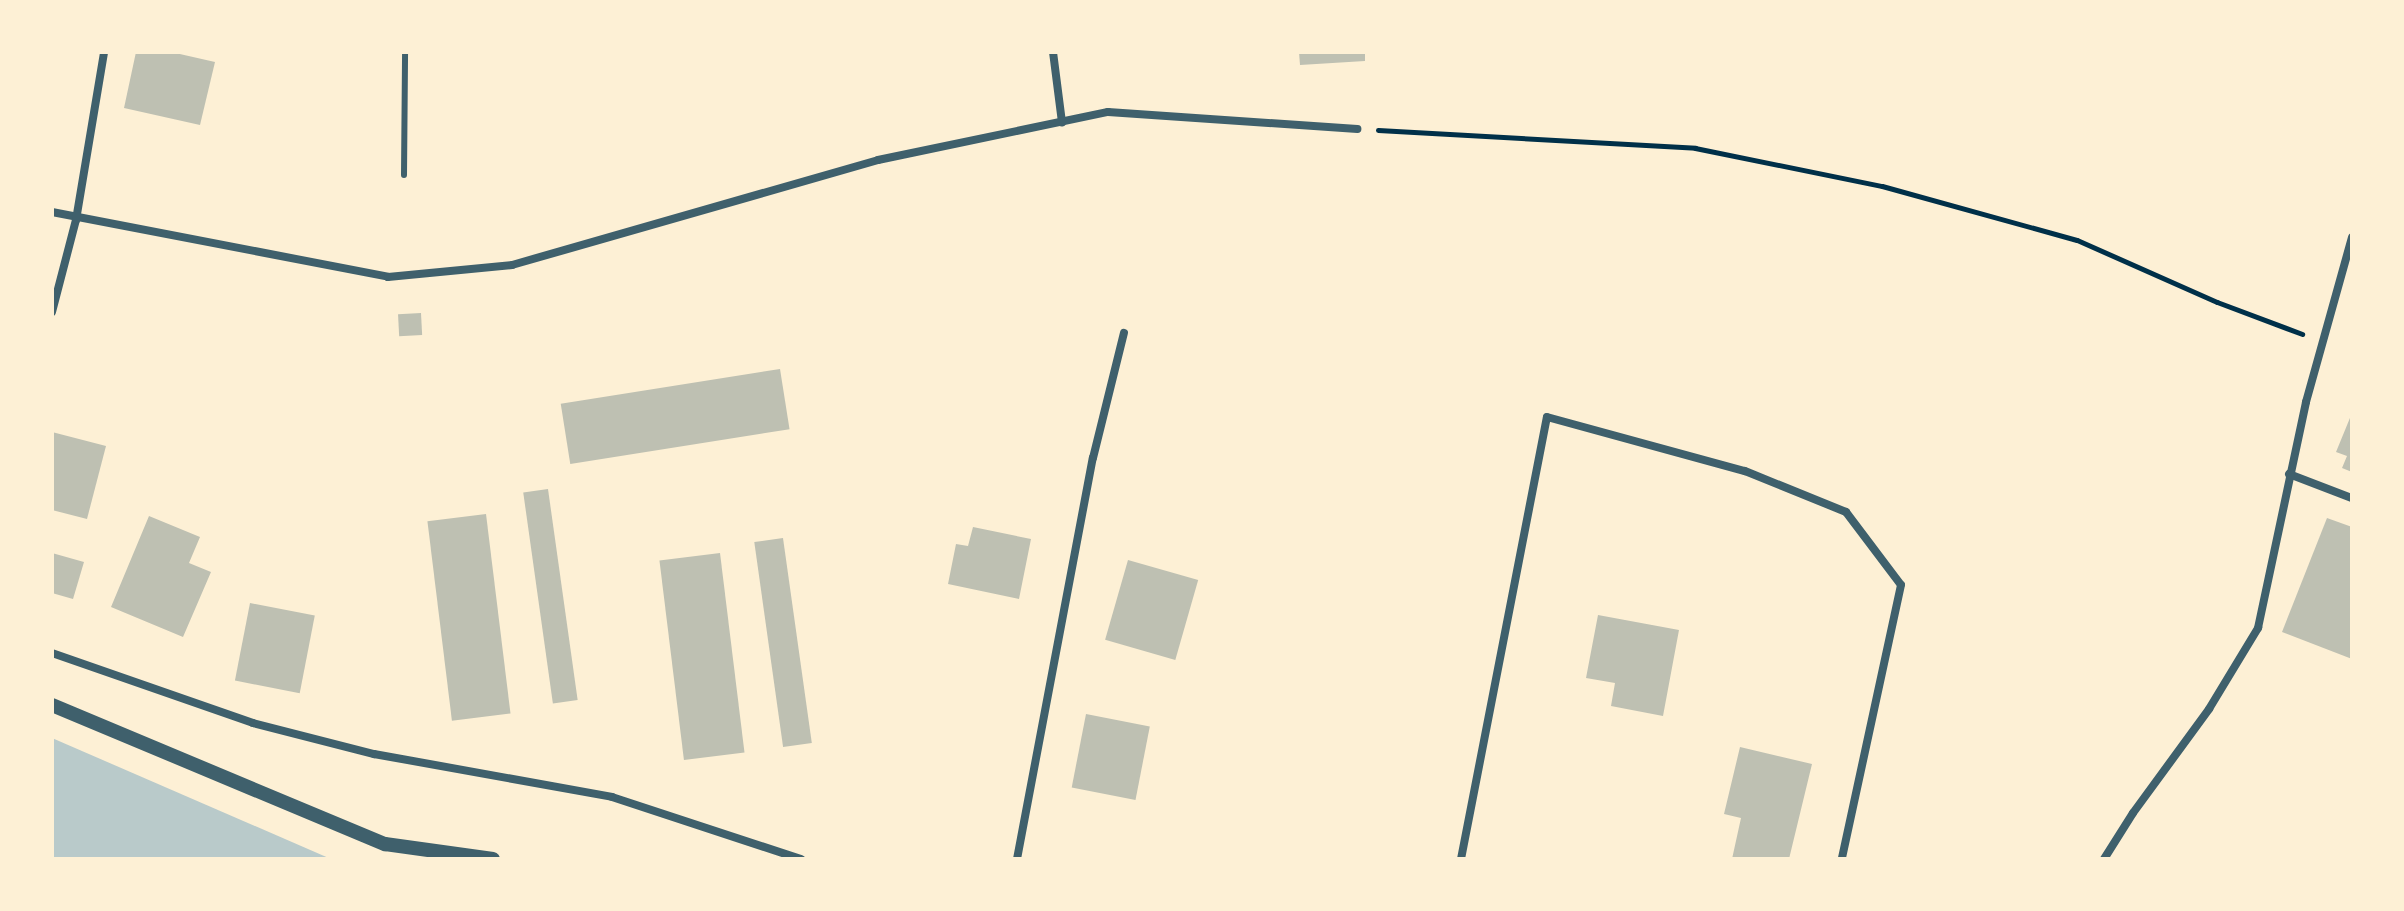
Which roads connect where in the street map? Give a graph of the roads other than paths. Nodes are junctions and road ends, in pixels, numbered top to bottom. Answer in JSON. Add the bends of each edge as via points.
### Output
{"nodes":[{"id":1,"x":104,"y":52,"type":"edge"},
{"id":2,"x":405,"y":52,"type":"edge"},
{"id":3,"x":1053,"y":52,"type":"edge"},
{"id":4,"x":1062,"y":122,"type":"junction"},
{"id":5,"x":1357,"y":129,"type":"road end"},
{"id":6,"x":404,"y":175,"type":"dead end"},
{"id":7,"x":52,"y":212,"type":"edge"},
{"id":8,"x":76,"y":220,"type":"junction"},
{"id":9,"x":2352,"y":237,"type":"edge"},
{"id":10,"x":52,"y":312,"type":"edge"},
{"id":11,"x":1124,"y":333,"type":"dead end"},
{"id":12,"x":2289,"y":474,"type":"junction"},
{"id":13,"x":2352,"y":498,"type":"edge"},
{"id":14,"x":52,"y":653,"type":"edge"},
{"id":15,"x":52,"y":705,"type":"edge"},
{"id":16,"x":493,"y":859,"type":"edge"},
{"id":17,"x":801,"y":859,"type":"edge"},
{"id":18,"x":1017,"y":859,"type":"edge"},
{"id":19,"x":1461,"y":859,"type":"edge"},
{"id":20,"x":1842,"y":859,"type":"edge"},
{"id":21,"x":2104,"y":859,"type":"edge"}],
"edges":[{"from":1,"to":8,"type":"street"},
{"from":2,"to":6,"type":"lane"},
{"from":3,"to":4,"type":"street"},
{"from":4,"to":5,"type":"street","via":[[1108,112]]},
{"from":4,"to":8,"type":"street","via":[[878,160],[512,265],[388,277]]},
{"from":7,"to":8,"type":"street"},
{"from":8,"to":10,"type":"street"},
{"from":9,"to":12,"type":"street"},
{"from":11,"to":18,"type":"street","via":[[1093,458]]},
{"from":12,"to":13,"type":"street"},
{"from":12,"to":21,"type":"street","via":[[2258,628],[2209,709]]},
{"from":14,"to":17,"type":"street","via":[[253,723],[374,754],[612,797]]},
{"from":15,"to":16,"type":"street","via":[[385,844]]},
{"from":19,"to":20,"type":"street","via":[[1547,417],[1745,471],[1846,512],[1901,585]]}]}
